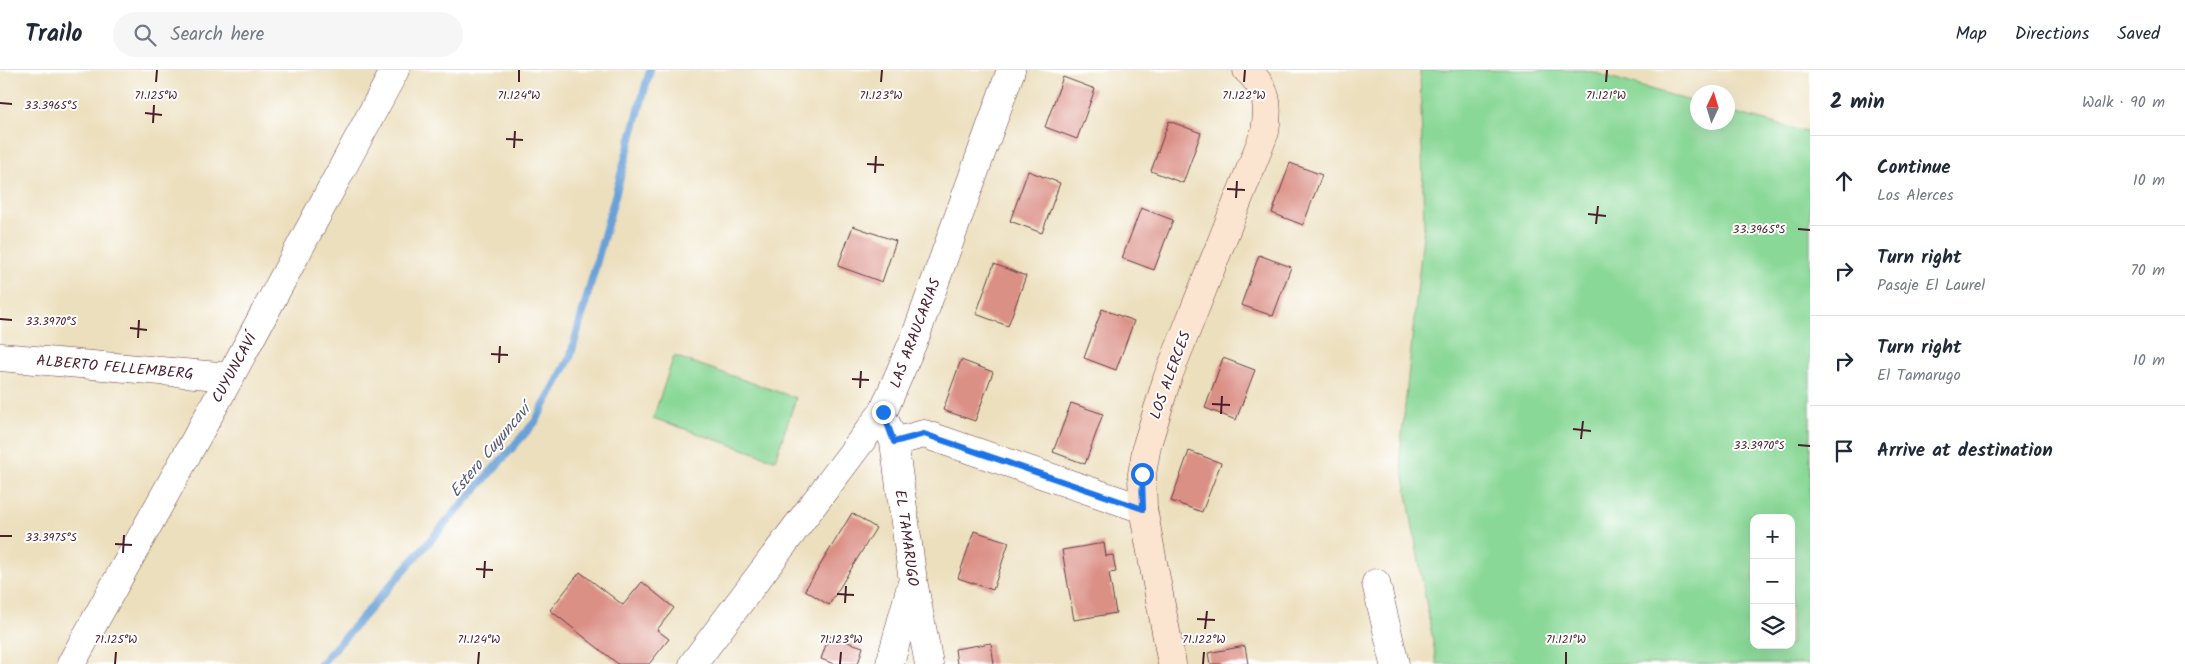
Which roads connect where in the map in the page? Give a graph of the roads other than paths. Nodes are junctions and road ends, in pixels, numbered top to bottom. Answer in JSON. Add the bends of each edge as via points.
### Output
{"nodes":[{"id":1,"x":395,"y":70,"type":"edge"},
{"id":2,"x":1011,"y":70,"type":"edge"},
{"id":3,"x":1247,"y":70,"type":"edge"},
{"id":4,"x":0,"y":357,"type":"edge"},
{"id":5,"x":230,"y":377,"type":"junction"},
{"id":6,"x":883,"y":412,"type":"junction"},
{"id":7,"x":894,"y":442,"type":"junction"},
{"id":8,"x":1143,"y":509,"type":"junction"},
{"id":9,"x":913,"y":581,"type":"junction"},
{"id":10,"x":1376,"y":583,"type":"dead end"},
{"id":11,"x":71,"y":664,"type":"edge"},
{"id":12,"x":692,"y":664,"type":"edge"},
{"id":13,"x":890,"y":664,"type":"edge"},
{"id":14,"x":929,"y":664,"type":"edge"},
{"id":15,"x":1172,"y":664,"type":"edge"},
{"id":16,"x":1395,"y":664,"type":"edge"}],
"edges":[{"from":1,"to":5,"type":"street","name":"CUYUNCAVÍ"},
{"from":2,"to":6,"type":"street","name":"LAS ARAUCARIAS","via":[[912,343]]},
{"from":3,"to":8,"type":"street","name":"LOS ALERCES","via":[[1260,82],[1266,98],[1265,132],[1156,411],[1142,474]]},
{"from":4,"to":5,"type":"street","name":"ALBERTO FELLEMBERG"},
{"from":5,"to":11,"type":"street","name":"CUYUNCAVÍ"},
{"from":6,"to":7,"type":"street","name":"EL TAMARUGO"},
{"from":6,"to":12,"type":"street","name":"LAS ARAUCARIAS"},
{"from":7,"to":8,"type":"street","via":[[924,434]]},
{"from":7,"to":9,"type":"street","name":"EL TAMARUGO"},
{"from":8,"to":15,"type":"street","name":"LOS ALERCES"},
{"from":9,"to":13,"type":"street"},
{"from":9,"to":14,"type":"street","name":"EL TAMARUGO"},
{"from":10,"to":16,"type":"street"}]}
